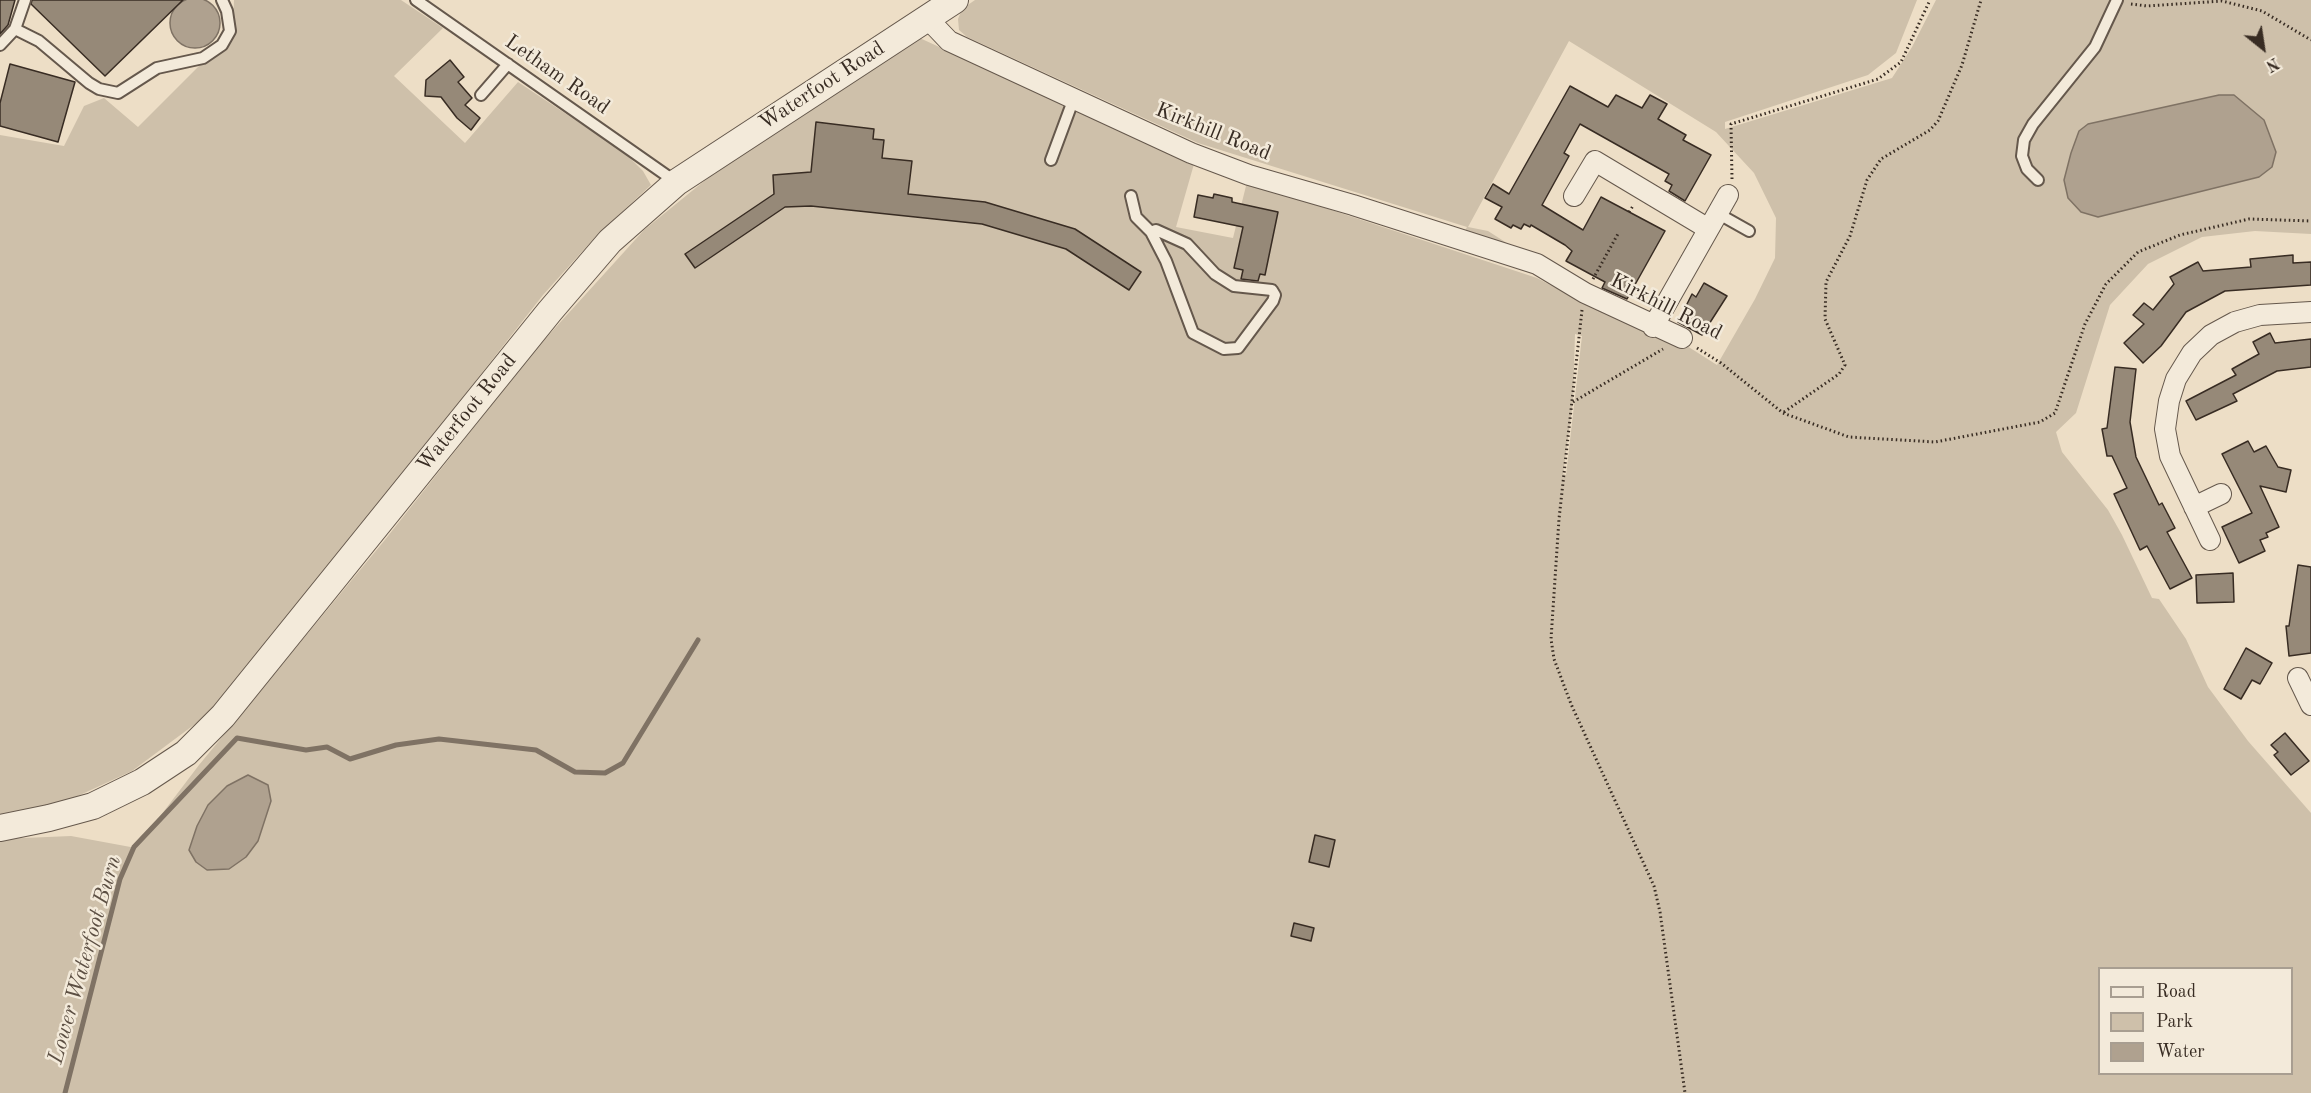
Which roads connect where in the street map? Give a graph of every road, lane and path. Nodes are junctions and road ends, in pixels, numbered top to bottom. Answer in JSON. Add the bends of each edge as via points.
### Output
{"nodes":[{"id":1,"x":25,"y":0,"type":"edge"},
{"id":2,"x":222,"y":0,"type":"edge"},
{"id":3,"x":416,"y":0,"type":"edge"},
{"id":4,"x":955,"y":0,"type":"edge"},
{"id":5,"x":1930,"y":0,"type":"edge"},
{"id":6,"x":1981,"y":0,"type":"edge"},
{"id":7,"x":2117,"y":0,"type":"edge"},
{"id":8,"x":2147,"y":6,"type":"dead end"},
{"id":9,"x":927,"y":18,"type":"junction"},
{"id":10,"x":15,"y":29,"type":"junction"},
{"id":11,"x":2311,"y":40,"type":"edge"},
{"id":12,"x":0,"y":45,"type":"edge"},
{"id":13,"x":508,"y":64,"type":"junction"},
{"id":14,"x":481,"y":95,"type":"dead end"},
{"id":15,"x":1074,"y":98,"type":"junction"},
{"id":16,"x":1051,"y":160,"type":"dead end"},
{"id":17,"x":2038,"y":180,"type":"dead end"},
{"id":18,"x":676,"y":182,"type":"junction"},
{"id":19,"x":1728,"y":195,"type":"joint"},
{"id":20,"x":1131,"y":196,"type":"dead end"},
{"id":21,"x":1574,"y":196,"type":"dead end"},
{"id":22,"x":1712,"y":221,"type":"junction"},
{"id":23,"x":2311,"y":221,"type":"edge"},
{"id":24,"x":1749,"y":231,"type":"dead end"},
{"id":25,"x":1150,"y":232,"type":"junction"},
{"id":26,"x":1619,"y":232,"type":"dead end"},
{"id":27,"x":1585,"y":293,"type":"junction"},
{"id":28,"x":2311,"y":312,"type":"edge"},
{"id":29,"x":1653,"y":327,"type":"junction"},
{"id":30,"x":1682,"y":338,"type":"junction"},
{"id":31,"x":1573,"y":402,"type":"junction"},
{"id":32,"x":1783,"y":412,"type":"junction"},
{"id":33,"x":2221,"y":495,"type":"dead end"},
{"id":34,"x":2194,"y":507,"type":"junction"},
{"id":35,"x":2210,"y":540,"type":"dead end"},
{"id":36,"x":0,"y":828,"type":"edge"},
{"id":37,"x":1685,"y":1093,"type":"edge"}],
"edges":[{"from":1,"to":10,"type":"lane"},
{"from":2,"to":10,"type":"lane","via":[[230,31],[222,45],[203,58],[157,68],[118,93],[89,84],[39,41]]},
{"from":3,"to":13,"type":"lane","name":"Letham Road"},
{"from":4,"to":9,"type":"street","name":"Waterfoot Road"},
{"from":5,"to":19,"type":"path","via":[[1901,62],[1878,79],[1731,124],[1732,182]]},
{"from":6,"to":32,"type":"path","via":[[1962,65],[1938,121],[1930,130],[1881,159],[1867,180],[1850,236],[1826,282],[1824,319],[1845,365],[1839,374]]},
{"from":7,"to":17,"type":"lane","via":[[2095,47],[2024,140],[2022,156],[2027,169]]},
{"from":8,"to":11,"type":"path","via":[[2222,2],[2262,11]]},
{"from":9,"to":15,"type":"street","name":"Kirkhill Road","via":[[949,41]]},
{"from":9,"to":18,"type":"street","name":"Waterfoot Road"},
{"from":10,"to":12,"type":"lane"},
{"from":13,"to":14,"type":"lane"},
{"from":13,"to":18,"type":"lane","name":"Letham Road"},
{"from":15,"to":16,"type":"lane"},
{"from":15,"to":27,"type":"street","name":"Kirkhill Road","via":[[1191,153],[1249,175],[1537,264]]},
{"from":18,"to":36,"type":"street","name":"Waterfoot Road","via":[[610,241],[557,302],[223,716],[186,753],[142,782],[93,806]]},
{"from":19,"to":22,"type":"street"},
{"from":20,"to":25,"type":"lane","via":[[1136,217]]},
{"from":21,"to":22,"type":"street","via":[[1595,161]]},
{"from":22,"to":24,"type":"lane"},
{"from":22,"to":29,"type":"street"},
{"from":23,"to":32,"type":"path","name":"Kirkhill Road","via":[[2249,219],[2180,235],[2138,252],[2106,284],[2085,324],[2055,413],[2040,422],[1935,442],[1849,437]]},
{"from":25,"to":25,"type":"lane","via":[[1166,261],[1193,333],[1224,349],[1238,348],[1273,301],[1272,290],[1234,286],[1215,274],[1188,244],[1156,230]]},
{"from":26,"to":27,"type":"path"},
{"from":27,"to":29,"type":"street","name":"Kirkhill Road"},
{"from":27,"to":31,"type":"path"},
{"from":28,"to":34,"type":"street","via":[[2260,315],[2235,322],[2198,347],[2176,379],[2165,429],[2170,456]]},
{"from":29,"to":30,"type":"street","name":"Kirkhill Road"},
{"from":30,"to":31,"type":"path"},
{"from":30,"to":32,"type":"path","name":"Kirkhill Road"},
{"from":31,"to":37,"type":"path","via":[[1559,519],[1551,639],[1554,659],[1654,886]]},
{"from":33,"to":34,"type":"street"},
{"from":34,"to":35,"type":"street"}]}
